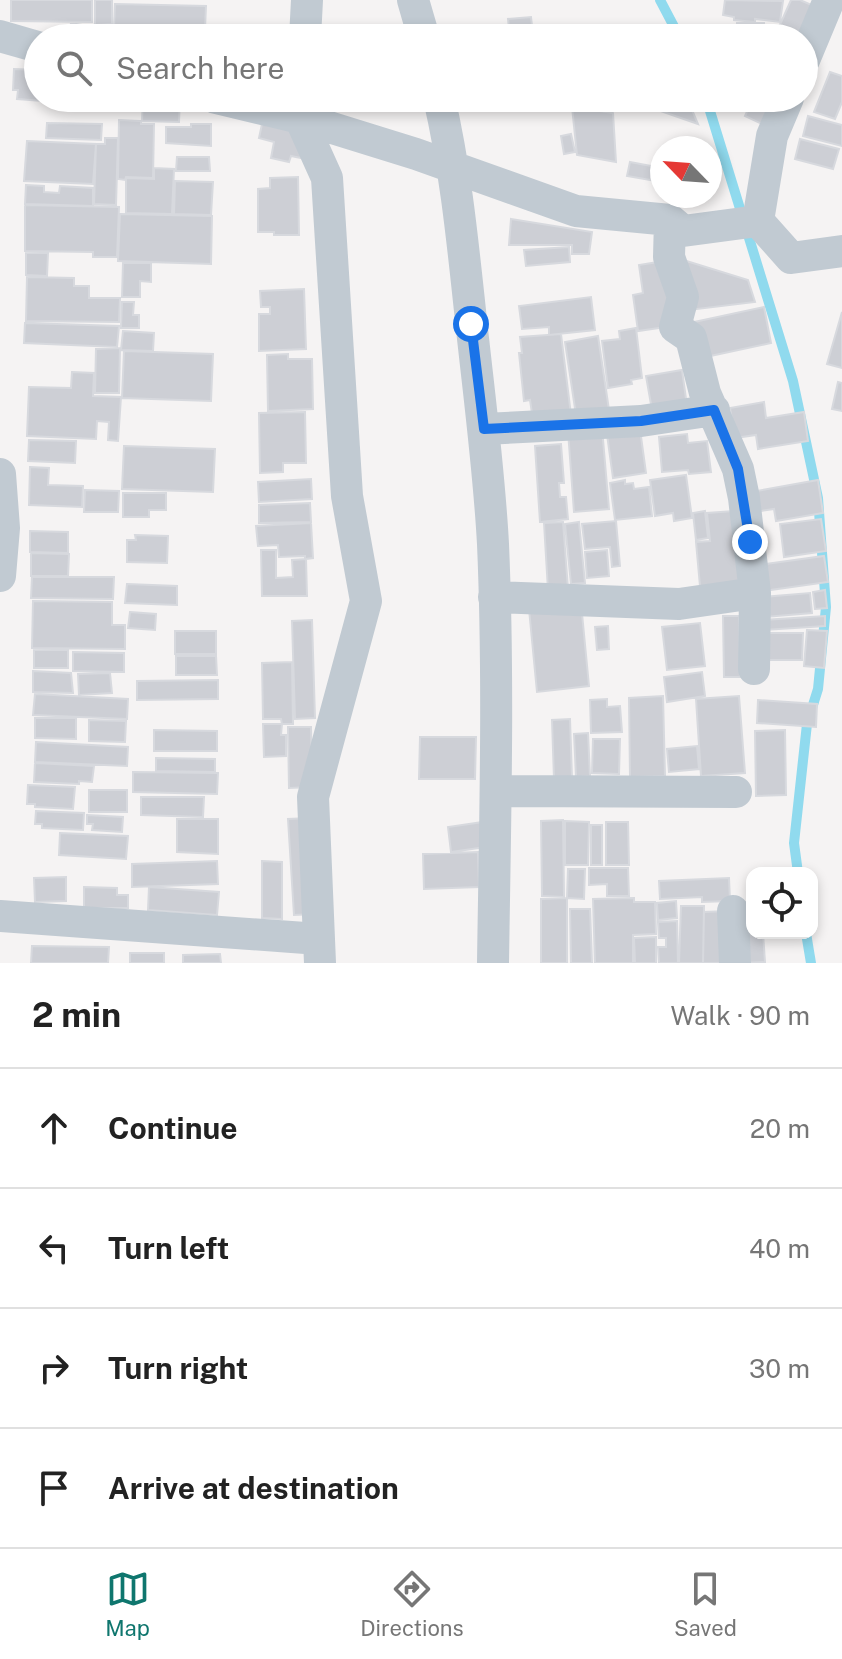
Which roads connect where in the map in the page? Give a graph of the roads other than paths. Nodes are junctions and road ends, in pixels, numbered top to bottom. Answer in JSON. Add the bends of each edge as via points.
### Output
{"nodes":[{"id":1,"x":307,"y":0,"type":"edge"},
{"id":2,"x":413,"y":0,"type":"edge"},
{"id":3,"x":829,"y":0,"type":"edge"},
{"id":4,"x":306,"y":24,"type":"edge"},
{"id":5,"x":420,"y":24,"type":"edge"},
{"id":6,"x":818,"y":26,"type":"edge"},
{"id":7,"x":0,"y":36,"type":"edge"},
{"id":8,"x":24,"y":43,"type":"edge"},
{"id":9,"x":302,"y":112,"type":"edge"},
{"id":10,"x":311,"y":112,"type":"edge"},
{"id":11,"x":442,"y":112,"type":"edge"},
{"id":12,"x":782,"y":112,"type":"edge"},
{"id":13,"x":452,"y":166,"type":"junction"},
{"id":14,"x":670,"y":220,"type":"junction"},
{"id":15,"x":758,"y":221,"type":"junction"},
{"id":16,"x":842,"y":251,"type":"edge"},
{"id":17,"x":714,"y":410,"type":"junction"},
{"id":18,"x":484,"y":429,"type":"junction"},
{"id":19,"x":0,"y":474,"type":"edge"},
{"id":20,"x":0,"y":576,"type":"edge"},
{"id":21,"x":755,"y":593,"type":"junction"},
{"id":22,"x":494,"y":597,"type":"junction"},
{"id":23,"x":754,"y":669,"type":"dead end"},
{"id":24,"x":496,"y":791,"type":"junction"},
{"id":25,"x":736,"y":792,"type":"dead end"},
{"id":26,"x":733,"y":911,"type":"dead end"},
{"id":27,"x":0,"y":916,"type":"edge"},
{"id":28,"x":319,"y":951,"type":"edge"},
{"id":29,"x":493,"y":963,"type":"edge"},
{"id":30,"x":735,"y":963,"type":"edge"}],
"edges":[{"from":1,"to":4,"type":"street"},
{"from":2,"to":5,"type":"street"},
{"from":3,"to":6,"type":"street"},
{"from":7,"to":8,"type":"street"},
{"from":9,"to":28,"type":"street","via":[[327,178],[347,496],[366,601],[313,797]]},
{"from":10,"to":13,"type":"street"},
{"from":11,"to":13,"type":"street"},
{"from":12,"to":15,"type":"street","via":[[772,136]]},
{"from":13,"to":14,"type":"street","via":[[576,211]]},
{"from":13,"to":18,"type":"street"},
{"from":14,"to":15,"type":"street","via":[[683,231]]},
{"from":14,"to":17,"type":"street","via":[[669,257],[683,297],[675,327],[691,338]]},
{"from":15,"to":16,"type":"street","via":[[791,258]]},
{"from":17,"to":18,"type":"street","via":[[641,421]]},
{"from":17,"to":21,"type":"street","via":[[738,469]]},
{"from":18,"to":22,"type":"street"},
{"from":19,"to":20,"type":"street"},
{"from":21,"to":22,"type":"street","via":[[679,604]]},
{"from":21,"to":23,"type":"street"},
{"from":22,"to":24,"type":"street"},
{"from":24,"to":25,"type":"street"},
{"from":24,"to":29,"type":"street"},
{"from":26,"to":30,"type":"street"},
{"from":27,"to":28,"type":"street"}]}
